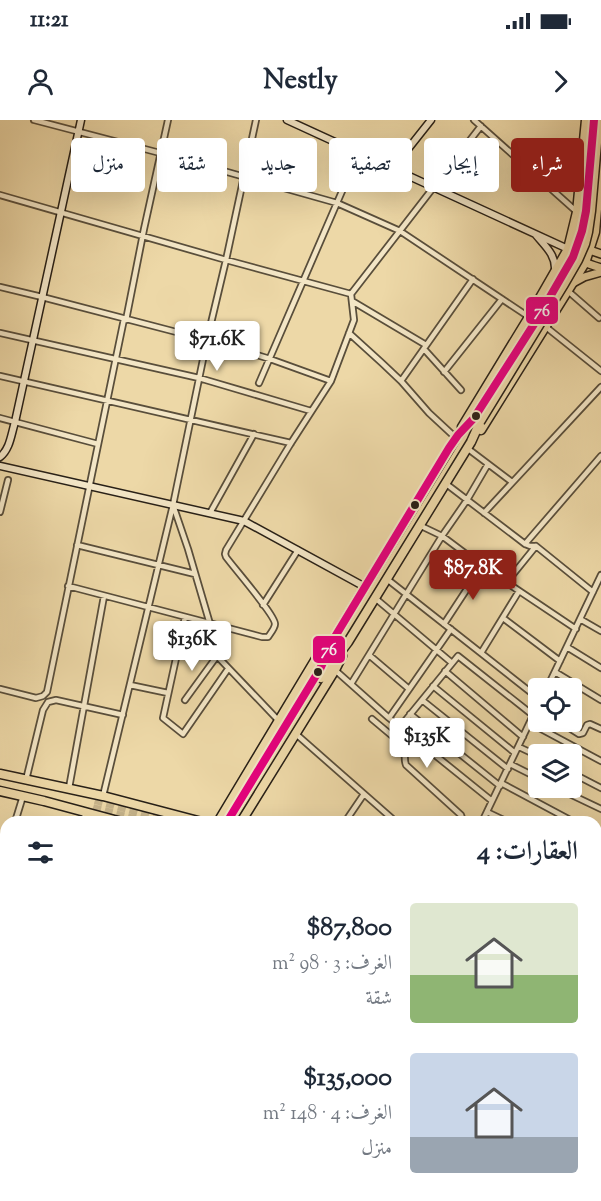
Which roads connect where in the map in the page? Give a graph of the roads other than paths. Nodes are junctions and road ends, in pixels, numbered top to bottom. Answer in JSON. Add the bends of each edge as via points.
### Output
{"nodes":[{"id":1,"x":34,"y":120,"type":"edge"},
{"id":2,"x":81,"y":120,"type":"edge"},
{"id":3,"x":168,"y":120,"type":"edge"},
{"id":4,"x":256,"y":120,"type":"edge"},
{"id":5,"x":287,"y":120,"type":"edge"},
{"id":6,"x":431,"y":120,"type":"edge"},
{"id":7,"x":475,"y":120,"type":"edge"},
{"id":8,"x":586,"y":120,"type":"edge"},
{"id":9,"x":594,"y":120,"type":"edge"},
{"id":10,"x":599,"y":120,"type":"edge"},
{"id":11,"x":480,"y":126,"type":"junction"},
{"id":12,"x":78,"y":132,"type":"junction"},
{"id":13,"x":164,"y":138,"type":"edge"},
{"id":14,"x":252,"y":138,"type":"edge"},
{"id":15,"x":471,"y":138,"type":"edge"},
{"id":16,"x":329,"y":139,"type":"edge"},
{"id":17,"x":412,"y":144,"type":"edge"},
{"id":18,"x":157,"y":152,"type":"edge"},
{"id":19,"x":601,"y":163,"type":"edge"},
{"id":20,"x":157,"y":167,"type":"edge"},
{"id":21,"x":240,"y":192,"type":"edge"},
{"id":22,"x":298,"y":192,"type":"edge"},
{"id":23,"x":343,"y":192,"type":"edge"},
{"id":24,"x":429,"y":192,"type":"edge"},
{"id":25,"x":444,"y":192,"type":"edge"},
{"id":26,"x":0,"y":195,"type":"edge"},
{"id":27,"x":338,"y":203,"type":"junction"},
{"id":28,"x":61,"y":212,"type":"junction"},
{"id":29,"x":577,"y":212,"type":"junction"},
{"id":30,"x":596,"y":221,"type":"junction"},
{"id":31,"x":400,"y":231,"type":"junction"},
{"id":32,"x":534,"y":233,"type":"junction"},
{"id":33,"x":601,"y":233,"type":"edge"},
{"id":34,"x":142,"y":235,"type":"junction"},
{"id":35,"x":568,"y":249,"type":"junction"},
{"id":36,"x":590,"y":250,"type":"junction"},
{"id":37,"x":601,"y":254,"type":"edge"},
{"id":38,"x":226,"y":260,"type":"junction"},
{"id":39,"x":585,"y":263,"type":"junction"},
{"id":40,"x":601,"y":270,"type":"edge"},
{"id":41,"x":555,"y":271,"type":"junction"},
{"id":42,"x":472,"y":279,"type":"junction"},
{"id":43,"x":303,"y":281,"type":"junction"},
{"id":44,"x":0,"y":287,"type":"edge"},
{"id":45,"x":571,"y":287,"type":"junction"},
{"id":46,"x":351,"y":294,"type":"junction"},
{"id":47,"x":42,"y":297,"type":"junction"},
{"id":48,"x":502,"y":299,"type":"junction"},
{"id":49,"x":352,"y":301,"type":"junction"},
{"id":50,"x":529,"y":317,"type":"junction"},
{"id":51,"x":599,"y":318,"type":"dead end"},
{"id":52,"x":125,"y":319,"type":"junction"},
{"id":53,"x":546,"y":327,"type":"junction"},
{"id":54,"x":0,"y":333,"type":"edge"},
{"id":55,"x":349,"y":333,"type":"junction"},
{"id":56,"x":207,"y":340,"type":"junction"},
{"id":57,"x":32,"y":341,"type":"junction"},
{"id":58,"x":425,"y":347,"type":"junction"},
{"id":59,"x":116,"y":359,"type":"junction"},
{"id":60,"x":270,"y":359,"type":"junction"},
{"id":61,"x":601,"y":371,"type":"edge"},
{"id":62,"x":444,"y":372,"type":"junction"},
{"id":63,"x":0,"y":376,"type":"edge"},
{"id":64,"x":199,"y":378,"type":"junction"},
{"id":65,"x":24,"y":381,"type":"junction"},
{"id":66,"x":331,"y":381,"type":"junction"},
{"id":67,"x":401,"y":381,"type":"junction"},
{"id":68,"x":259,"y":383,"type":"dead end"},
{"id":69,"x":601,"y":387,"type":"edge"},
{"id":70,"x":461,"y":390,"type":"dead end"},
{"id":71,"x":107,"y":400,"type":"junction"},
{"id":72,"x":311,"y":411,"type":"junction"},
{"id":73,"x":0,"y":418,"type":"edge"},
{"id":74,"x":190,"y":420,"type":"junction"},
{"id":75,"x":477,"y":420,"type":"junction"},
{"id":76,"x":15,"y":422,"type":"junction"},
{"id":77,"x":254,"y":434,"type":"junction"},
{"id":78,"x":457,"y":437,"type":"junction"},
{"id":79,"x":291,"y":443,"type":"junction"},
{"id":80,"x":98,"y":444,"type":"junction"},
{"id":81,"x":469,"y":445,"type":"junction"},
{"id":82,"x":601,"y":456,"type":"edge"},
{"id":83,"x":0,"y":457,"type":"edge"},
{"id":84,"x":488,"y":464,"type":"junction"},
{"id":85,"x":0,"y":466,"type":"edge"},
{"id":86,"x":8,"y":480,"type":"dead end"},
{"id":87,"x":512,"y":482,"type":"junction"},
{"id":88,"x":445,"y":483,"type":"junction"},
{"id":89,"x":89,"y":486,"type":"junction"},
{"id":90,"x":467,"y":500,"type":"junction"},
{"id":91,"x":173,"y":505,"type":"junction"},
{"id":92,"x":0,"y":512,"type":"edge"},
{"id":93,"x":210,"y":513,"type":"junction"},
{"id":94,"x":484,"y":513,"type":"junction"},
{"id":95,"x":244,"y":521,"type":"junction"},
{"id":96,"x":419,"y":525,"type":"junction"},
{"id":97,"x":442,"y":536,"type":"junction"},
{"id":98,"x":525,"y":544,"type":"junction"},
{"id":99,"x":77,"y":545,"type":"junction"},
{"id":100,"x":536,"y":546,"type":"junction"},
{"id":101,"x":298,"y":550,"type":"junction"},
{"id":102,"x":158,"y":565,"type":"junction"},
{"id":103,"x":482,"y":566,"type":"junction"},
{"id":104,"x":195,"y":574,"type":"junction"},
{"id":105,"x":601,"y":575,"type":"edge"},
{"id":106,"x":387,"y":579,"type":"junction"},
{"id":107,"x":506,"y":583,"type":"junction"},
{"id":108,"x":68,"y":586,"type":"junction"},
{"id":109,"x":365,"y":586,"type":"junction"},
{"id":110,"x":519,"y":591,"type":"junction"},
{"id":111,"x":593,"y":592,"type":"junction"},
{"id":112,"x":406,"y":594,"type":"junction"},
{"id":113,"x":104,"y":596,"type":"junction"},
{"id":114,"x":375,"y":598,"type":"junction"},
{"id":115,"x":263,"y":605,"type":"junction"},
{"id":116,"x":148,"y":608,"type":"junction"},
{"id":117,"x":394,"y":614,"type":"junction"},
{"id":118,"x":184,"y":617,"type":"junction"},
{"id":119,"x":502,"y":618,"type":"junction"},
{"id":120,"x":580,"y":619,"type":"junction"},
{"id":121,"x":210,"y":624,"type":"junction"},
{"id":122,"x":444,"y":624,"type":"junction"},
{"id":123,"x":451,"y":629,"type":"junction"},
{"id":124,"x":576,"y":629,"type":"junction"},
{"id":125,"x":601,"y":631,"type":"edge"},
{"id":126,"x":336,"y":635,"type":"junction"},
{"id":127,"x":348,"y":642,"type":"junction"},
{"id":128,"x":567,"y":647,"type":"junction"},
{"id":129,"x":436,"y":650,"type":"junction"},
{"id":130,"x":482,"y":653,"type":"junction"},
{"id":131,"x":369,"y":655,"type":"junction"},
{"id":132,"x":217,"y":656,"type":"junction"},
{"id":133,"x":560,"y":661,"type":"junction"},
{"id":134,"x":452,"y":663,"type":"junction"},
{"id":135,"x":601,"y":668,"type":"edge"},
{"id":136,"x":228,"y":669,"type":"junction"},
{"id":137,"x":322,"y":670,"type":"junction"},
{"id":138,"x":335,"y":670,"type":"junction"},
{"id":139,"x":446,"y":671,"type":"junction"},
{"id":140,"x":555,"y":672,"type":"junction"},
{"id":141,"x":552,"y":678,"type":"edge"},
{"id":142,"x":351,"y":684,"type":"junction"},
{"id":143,"x":130,"y":685,"type":"junction"},
{"id":144,"x":433,"y":686,"type":"junction"},
{"id":145,"x":0,"y":689,"type":"edge"},
{"id":146,"x":409,"y":689,"type":"junction"},
{"id":147,"x":528,"y":690,"type":"edge"},
{"id":148,"x":168,"y":693,"type":"junction"},
{"id":149,"x":185,"y":700,"type":"dead end"},
{"id":150,"x":422,"y":700,"type":"junction"},
{"id":151,"x":601,"y":700,"type":"edge"},
{"id":152,"x":84,"y":706,"type":"junction"},
{"id":153,"x":528,"y":711,"type":"edge"},
{"id":154,"x":410,"y":714,"type":"junction"},
{"id":155,"x":123,"y":715,"type":"junction"},
{"id":156,"x":372,"y":718,"type":"dead end"},
{"id":157,"x":389,"y":718,"type":"junction"},
{"id":158,"x":279,"y":721,"type":"junction"},
{"id":159,"x":400,"y":727,"type":"junction"},
{"id":160,"x":528,"y":727,"type":"edge"},
{"id":161,"x":601,"y":729,"type":"edge"},
{"id":162,"x":547,"y":732,"type":"edge"},
{"id":163,"x":576,"y":732,"type":"edge"},
{"id":164,"x":296,"y":734,"type":"junction"},
{"id":165,"x":523,"y":737,"type":"junction"},
{"id":166,"x":519,"y":747,"type":"junction"},
{"id":167,"x":528,"y":751,"type":"edge"},
{"id":168,"x":515,"y":753,"type":"junction"},
{"id":169,"x":601,"y":761,"type":"edge"},
{"id":170,"x":509,"y":766,"type":"junction"},
{"id":171,"x":0,"y":774,"type":"edge"},
{"id":172,"x":528,"y":774,"type":"edge"},
{"id":173,"x":582,"y":778,"type":"edge"},
{"id":174,"x":28,"y":780,"type":"junction"},
{"id":175,"x":500,"y":784,"type":"junction"},
{"id":176,"x":49,"y":785,"type":"junction"},
{"id":177,"x":601,"y":788,"type":"edge"},
{"id":178,"x":68,"y":789,"type":"junction"},
{"id":179,"x":0,"y":791,"type":"edge"},
{"id":180,"x":364,"y":794,"type":"junction"},
{"id":181,"x":20,"y":795,"type":"junction"},
{"id":182,"x":32,"y":798,"type":"junction"},
{"id":183,"x":577,"y":798,"type":"edge"},
{"id":184,"x":492,"y":801,"type":"junction"},
{"id":185,"x":94,"y":804,"type":"junction"},
{"id":186,"x":226,"y":808,"type":"junction"},
{"id":187,"x":601,"y":810,"type":"edge"},
{"id":188,"x":487,"y":812,"type":"junction"},
{"id":189,"x":16,"y":816,"type":"edge"},
{"id":190,"x":86,"y":816,"type":"edge"},
{"id":191,"x":113,"y":816,"type":"edge"},
{"id":192,"x":167,"y":816,"type":"edge"},
{"id":193,"x":217,"y":816,"type":"edge"},
{"id":194,"x":221,"y":816,"type":"edge"},
{"id":195,"x":230,"y":816,"type":"edge"},
{"id":196,"x":237,"y":816,"type":"edge"},
{"id":197,"x":246,"y":816,"type":"edge"},
{"id":198,"x":349,"y":816,"type":"edge"},
{"id":199,"x":389,"y":816,"type":"edge"},
{"id":200,"x":461,"y":816,"type":"edge"},
{"id":201,"x":485,"y":816,"type":"edge"},
{"id":202,"x":495,"y":816,"type":"edge"},
{"id":203,"x":562,"y":816,"type":"edge"}],
"edges":[{"from":1,"to":12,"type":"street"},
{"from":2,"to":12,"type":"main road"},
{"from":3,"to":13,"type":"street"},
{"from":4,"to":14,"type":"street"},
{"from":5,"to":16,"type":"main road"},
{"from":6,"to":17,"type":"main road"},
{"from":7,"to":11,"type":"street"},
{"from":8,"to":29,"type":"highway"},
{"from":9,"to":75,"type":"highway","bridge":true,"via":[[586,211],[576,250]]},
{"from":10,"to":75,"type":"highway","bridge":true,"via":[[585,244],[563,286]]},
{"from":11,"to":15,"type":"street"},
{"from":11,"to":29,"type":"street"},
{"from":12,"to":18,"type":"street"},
{"from":12,"to":28,"type":"main road"},
{"from":19,"to":30,"type":"highway"},
{"from":20,"to":34,"type":"street"},
{"from":21,"to":38,"type":"street"},
{"from":22,"to":27,"type":"street"},
{"from":23,"to":27,"type":"street"},
{"from":24,"to":31,"type":"street"},
{"from":25,"to":32,"type":"main road"},
{"from":26,"to":28,"type":"street"},
{"from":27,"to":31,"type":"street"},
{"from":27,"to":43,"type":"street"},
{"from":28,"to":34,"type":"street"},
{"from":28,"to":47,"type":"main road"},
{"from":29,"to":35,"type":"highway"},
{"from":30,"to":33,"type":"main road"},
{"from":30,"to":36,"type":"highway"},
{"from":31,"to":42,"type":"street"},
{"from":31,"to":46,"type":"street"},
{"from":32,"to":35,"type":"main road"},
{"from":32,"to":41,"type":"main road","via":[[552,255]]},
{"from":34,"to":38,"type":"street"},
{"from":34,"to":52,"type":"street"},
{"from":35,"to":36,"type":"main road","via":[[575,245]]},
{"from":35,"to":39,"type":"main road"},
{"from":35,"to":41,"type":"highway"},
{"from":36,"to":37,"type":"main road"},
{"from":36,"to":39,"type":"highway"},
{"from":38,"to":43,"type":"street"},
{"from":38,"to":56,"type":"street"},
{"from":39,"to":40,"type":"main road"},
{"from":39,"to":45,"type":"highway"},
{"from":40,"to":45,"type":"main road"},
{"from":41,"to":50,"type":"highway"},
{"from":42,"to":48,"type":"street"},
{"from":42,"to":58,"type":"street"},
{"from":43,"to":46,"type":"street"},
{"from":43,"to":60,"type":"street"},
{"from":44,"to":47,"type":"street"},
{"from":45,"to":51,"type":"street"},
{"from":45,"to":53,"type":"highway"},
{"from":46,"to":49,"type":"street"},
{"from":47,"to":52,"type":"street"},
{"from":47,"to":57,"type":"main road"},
{"from":48,"to":50,"type":"street"},
{"from":48,"to":62,"type":"street"},
{"from":49,"to":55,"type":"street","via":[[354,320]]},
{"from":49,"to":58,"type":"street"},
{"from":50,"to":78,"type":"highway"},
{"from":52,"to":56,"type":"street"},
{"from":52,"to":59,"type":"street"},
{"from":53,"to":61,"type":"street"},
{"from":53,"to":81,"type":"highway"},
{"from":54,"to":57,"type":"street"},
{"from":55,"to":66,"type":"street"},
{"from":55,"to":67,"type":"street"},
{"from":56,"to":60,"type":"street"},
{"from":56,"to":64,"type":"street"},
{"from":57,"to":59,"type":"street"},
{"from":57,"to":65,"type":"main road"},
{"from":58,"to":62,"type":"street"},
{"from":58,"to":67,"type":"street"},
{"from":59,"to":64,"type":"street"},
{"from":59,"to":71,"type":"street"},
{"from":60,"to":66,"type":"street"},
{"from":60,"to":68,"type":"street"},
{"from":62,"to":70,"type":"street"},
{"from":63,"to":65,"type":"street"},
{"from":64,"to":72,"type":"street"},
{"from":64,"to":74,"type":"street"},
{"from":65,"to":71,"type":"street"},
{"from":65,"to":76,"type":"main road"},
{"from":66,"to":72,"type":"street"},
{"from":67,"to":78,"type":"street"},
{"from":69,"to":87,"type":"street"},
{"from":71,"to":74,"type":"street"},
{"from":71,"to":80,"type":"street"},
{"from":72,"to":79,"type":"street"},
{"from":73,"to":76,"type":"street"},
{"from":74,"to":77,"type":"street"},
{"from":74,"to":91,"type":"street"},
{"from":75,"to":78,"type":"highway"},
{"from":75,"to":81,"type":"highway"},
{"from":76,"to":80,"type":"street"},
{"from":76,"to":83,"type":"main road","via":[[8,447]]},
{"from":77,"to":79,"type":"street"},
{"from":77,"to":93,"type":"street"},
{"from":78,"to":109,"type":"highway"},
{"from":79,"to":95,"type":"street"},
{"from":80,"to":89,"type":"street"},
{"from":81,"to":84,"type":"street"},
{"from":81,"to":88,"type":"highway"},
{"from":82,"to":98,"type":"street"},
{"from":84,"to":87,"type":"street"},
{"from":84,"to":90,"type":"street"},
{"from":85,"to":89,"type":"main road"},
{"from":86,"to":92,"type":"street"},
{"from":87,"to":94,"type":"street"},
{"from":88,"to":90,"type":"street"},
{"from":88,"to":96,"type":"highway"},
{"from":89,"to":91,"type":"main road"},
{"from":89,"to":99,"type":"street"},
{"from":90,"to":94,"type":"street"},
{"from":90,"to":97,"type":"street"},
{"from":91,"to":93,"type":"main road"},
{"from":91,"to":102,"type":"street"},
{"from":91,"to":104,"type":"street"},
{"from":93,"to":95,"type":"main road"},
{"from":94,"to":98,"type":"street"},
{"from":95,"to":101,"type":"main road"},
{"from":95,"to":115,"type":"street","via":[[225,554]]},
{"from":96,"to":97,"type":"street"},
{"from":96,"to":106,"type":"highway"},
{"from":97,"to":103,"type":"street"},
{"from":97,"to":112,"type":"street"},
{"from":98,"to":100,"type":"street"},
{"from":99,"to":102,"type":"street"},
{"from":99,"to":108,"type":"street"},
{"from":100,"to":107,"type":"street"},
{"from":100,"to":111,"type":"street"},
{"from":101,"to":109,"type":"main road"},
{"from":101,"to":115,"type":"street"},
{"from":102,"to":104,"type":"street"},
{"from":102,"to":116,"type":"street"},
{"from":103,"to":107,"type":"street"},
{"from":103,"to":122,"type":"street"},
{"from":104,"to":121,"type":"street"},
{"from":105,"to":111,"type":"street"},
{"from":106,"to":112,"type":"street"},
{"from":106,"to":114,"type":"highway"},
{"from":107,"to":110,"type":"street"},
{"from":108,"to":113,"type":"street"},
{"from":108,"to":145,"type":"street","via":[[46,694],[36,698]]},
{"from":109,"to":126,"type":"highway"},
{"from":110,"to":119,"type":"street"},
{"from":110,"to":124,"type":"street"},
{"from":111,"to":120,"type":"street"},
{"from":112,"to":117,"type":"street"},
{"from":112,"to":122,"type":"street"},
{"from":113,"to":116,"type":"street"},
{"from":113,"to":152,"type":"street"},
{"from":114,"to":117,"type":"street"},
{"from":114,"to":127,"type":"highway"},
{"from":115,"to":121,"type":"street","via":[[274,621],[268,637]]},
{"from":116,"to":118,"type":"street"},
{"from":116,"to":143,"type":"street"},
{"from":117,"to":129,"type":"street"},
{"from":117,"to":131,"type":"street"},
{"from":118,"to":121,"type":"street"},
{"from":118,"to":148,"type":"street"},
{"from":119,"to":130,"type":"street"},
{"from":119,"to":133,"type":"street"},
{"from":120,"to":124,"type":"street"},
{"from":120,"to":125,"type":"street"},
{"from":121,"to":132,"type":"street"},
{"from":122,"to":123,"type":"street"},
{"from":123,"to":129,"type":"street"},
{"from":123,"to":130,"type":"street"},
{"from":124,"to":128,"type":"street"},
{"from":126,"to":137,"type":"highway"},
{"from":126,"to":158,"type":"highway","via":[[317,657]]},
{"from":127,"to":137,"type":"highway"},
{"from":127,"to":138,"type":"highway"},
{"from":128,"to":133,"type":"street"},
{"from":128,"to":135,"type":"street"},
{"from":129,"to":134,"type":"street"},
{"from":129,"to":146,"type":"street"},
{"from":130,"to":147,"type":"street"},
{"from":131,"to":142,"type":"street"},
{"from":131,"to":146,"type":"street"},
{"from":132,"to":136,"type":"street"},
{"from":132,"to":149,"type":"street"},
{"from":133,"to":140,"type":"street"},
{"from":134,"to":139,"type":"street"},
{"from":134,"to":153,"type":"street","via":[[458,656]]},
{"from":136,"to":148,"type":"street","via":[[183,734],[163,718]]},
{"from":136,"to":158,"type":"street"},
{"from":137,"to":195,"type":"highway"},
{"from":137,"to":196,"type":"highway"},
{"from":138,"to":142,"type":"street"},
{"from":138,"to":164,"type":"highway"},
{"from":139,"to":144,"type":"street"},
{"from":139,"to":165,"type":"street"},
{"from":140,"to":141,"type":"street"},
{"from":140,"to":151,"type":"street"},
{"from":142,"to":157,"type":"street"},
{"from":143,"to":148,"type":"street"},
{"from":143,"to":155,"type":"street"},
{"from":144,"to":150,"type":"street"},
{"from":144,"to":168,"type":"street"},
{"from":146,"to":157,"type":"street"},
{"from":150,"to":154,"type":"street"},
{"from":150,"to":170,"type":"street"},
{"from":152,"to":155,"type":"street"},
{"from":152,"to":174,"type":"street","via":[[56,700],[46,704]]},
{"from":152,"to":178,"type":"street"},
{"from":154,"to":159,"type":"street"},
{"from":154,"to":175,"type":"street"},
{"from":155,"to":185,"type":"street"},
{"from":156,"to":200,"type":"street","via":[[405,747],[405,765]]},
{"from":157,"to":159,"type":"street"},
{"from":158,"to":186,"type":"highway"},
{"from":159,"to":184,"type":"street"},
{"from":160,"to":165,"type":"street"},
{"from":161,"to":163,"type":"street","via":[[590,724],[583,733]]},
{"from":162,"to":169,"type":"street"},
{"from":164,"to":180,"type":"street"},
{"from":164,"to":197,"type":"highway"},
{"from":165,"to":166,"type":"street"},
{"from":166,"to":167,"type":"street"},
{"from":166,"to":168,"type":"street"},
{"from":168,"to":170,"type":"street"},
{"from":170,"to":172,"type":"street"},
{"from":170,"to":175,"type":"street"},
{"from":171,"to":174,"type":"highway"},
{"from":173,"to":177,"type":"street"},
{"from":174,"to":176,"type":"highway"},
{"from":174,"to":181,"type":"highway"},
{"from":174,"to":182,"type":"highway"},
{"from":175,"to":184,"type":"street"},
{"from":175,"to":203,"type":"street"},
{"from":176,"to":178,"type":"highway"},
{"from":176,"to":185,"type":"highway"},
{"from":178,"to":185,"type":"highway"},
{"from":179,"to":181,"type":"highway"},
{"from":180,"to":198,"type":"street"},
{"from":180,"to":199,"type":"street"},
{"from":181,"to":182,"type":"highway"},
{"from":181,"to":189,"type":"street"},
{"from":182,"to":185,"type":"highway"},
{"from":183,"to":187,"type":"street"},
{"from":184,"to":188,"type":"street"},
{"from":185,"to":190,"type":"street"},
{"from":185,"to":191,"type":"highway"},
{"from":185,"to":192,"type":"highway"},
{"from":186,"to":193,"type":"highway"},
{"from":186,"to":194,"type":"highway"},
{"from":188,"to":201,"type":"street"},
{"from":188,"to":202,"type":"street"}]}
